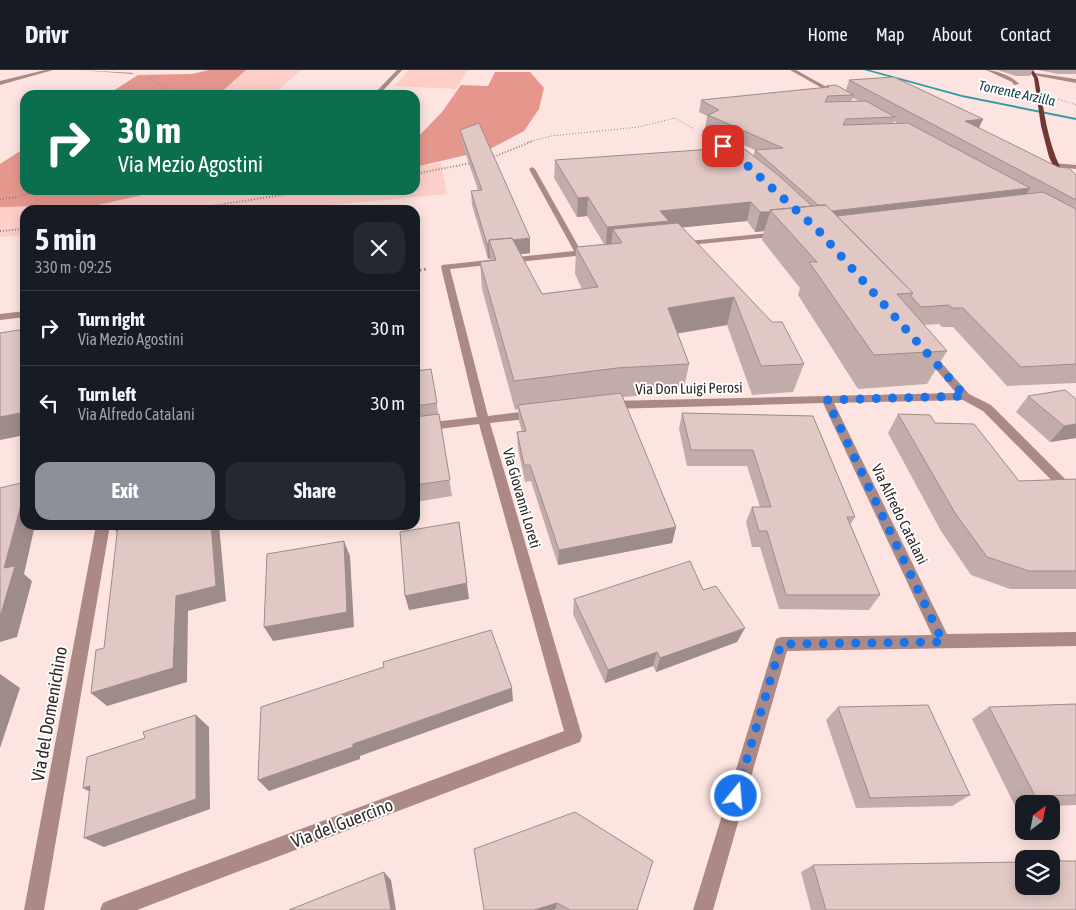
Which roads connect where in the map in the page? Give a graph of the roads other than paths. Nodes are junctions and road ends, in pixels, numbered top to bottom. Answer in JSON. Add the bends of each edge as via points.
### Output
{"nodes":[{"id":1,"x":47,"y":70,"type":"edge"},
{"id":2,"x":51,"y":70,"type":"edge"},
{"id":3,"x":81,"y":70,"type":"edge"},
{"id":4,"x":400,"y":70,"type":"edge"},
{"id":5,"x":792,"y":70,"type":"edge"},
{"id":6,"x":988,"y":70,"type":"edge"},
{"id":7,"x":132,"y":73,"type":"road end"},
{"id":8,"x":1034,"y":74,"type":"edge"},
{"id":9,"x":1076,"y":81,"type":"edge"},
{"id":10,"x":0,"y":83,"type":"edge"},
{"id":11,"x":1016,"y":84,"type":"dead end"},
{"id":12,"x":381,"y":90,"type":"edge"},
{"id":13,"x":847,"y":100,"type":"edge"},
{"id":14,"x":708,"y":137,"type":"dead end"},
{"id":15,"x":745,"y":162,"type":"edge"},
{"id":16,"x":1054,"y":165,"type":"junction"},
{"id":17,"x":1076,"y":167,"type":"edge"},
{"id":18,"x":532,"y":169,"type":"dead end"},
{"id":19,"x":1076,"y":198,"type":"edge"},
{"id":20,"x":790,"y":233,"type":"edge"},
{"id":21,"x":665,"y":245,"type":"edge"},
{"id":22,"x":598,"y":252,"type":"edge"},
{"id":23,"x":579,"y":254,"type":"junction"},
{"id":24,"x":20,"y":315,"type":"edge"},
{"id":25,"x":0,"y":317,"type":"edge"},
{"id":26,"x":920,"y":345,"type":"edge"},
{"id":27,"x":965,"y":396,"type":"junction"},
{"id":28,"x":827,"y":400,"type":"junction"},
{"id":29,"x":594,"y":406,"type":"edge"},
{"id":30,"x":547,"y":412,"type":"edge"},
{"id":31,"x":483,"y":420,"type":"junction"},
{"id":32,"x":420,"y":427,"type":"edge"},
{"id":33,"x":1076,"y":498,"type":"edge"},
{"id":34,"x":102,"y":530,"type":"edge"},
{"id":35,"x":1076,"y":639,"type":"edge"},
{"id":36,"x":943,"y":642,"type":"junction"},
{"id":37,"x":574,"y":736,"type":"joint"},
{"id":38,"x":34,"y":910,"type":"edge"},
{"id":39,"x":110,"y":910,"type":"edge"},
{"id":40,"x":703,"y":910,"type":"edge"}],
"edges":[{"from":1,"to":2,"type":"street"},
{"from":1,"to":10,"type":"street"},
{"from":3,"to":7,"type":"street"},
{"from":4,"to":12,"type":"street"},
{"from":5,"to":13,"type":"street"},
{"from":6,"to":11,"type":"street"},
{"from":8,"to":9,"type":"street"},
{"from":8,"to":16,"type":"main road"},
{"from":14,"to":15,"type":"street"},
{"from":16,"to":17,"type":"street"},
{"from":16,"to":19,"type":"main road"},
{"from":18,"to":23,"type":"street"},
{"from":20,"to":21,"type":"street"},
{"from":22,"to":23,"type":"street"},
{"from":23,"to":31,"type":"street","name":"Via Giovanni Loreti","via":[[445,267]]},
{"from":24,"to":25,"type":"street"},
{"from":26,"to":27,"type":"street"},
{"from":27,"to":28,"type":"street","name":"Via Don Luigi Perosi"},
{"from":27,"to":33,"type":"street","via":[[987,408]]},
{"from":28,"to":29,"type":"street","name":"Via Don Luigi Perosi"},
{"from":28,"to":36,"type":"street","name":"Via Alfredo Catalani"},
{"from":30,"to":31,"type":"street"},
{"from":31,"to":32,"type":"street"},
{"from":31,"to":37,"type":"street","name":"Via Giovanni Loreti"},
{"from":34,"to":38,"type":"street","name":"Via del Domenichino"},
{"from":35,"to":36,"type":"street"},
{"from":36,"to":40,"type":"street","via":[[781,644]]},
{"from":37,"to":39,"type":"street","name":"Via del Guercino"}]}
